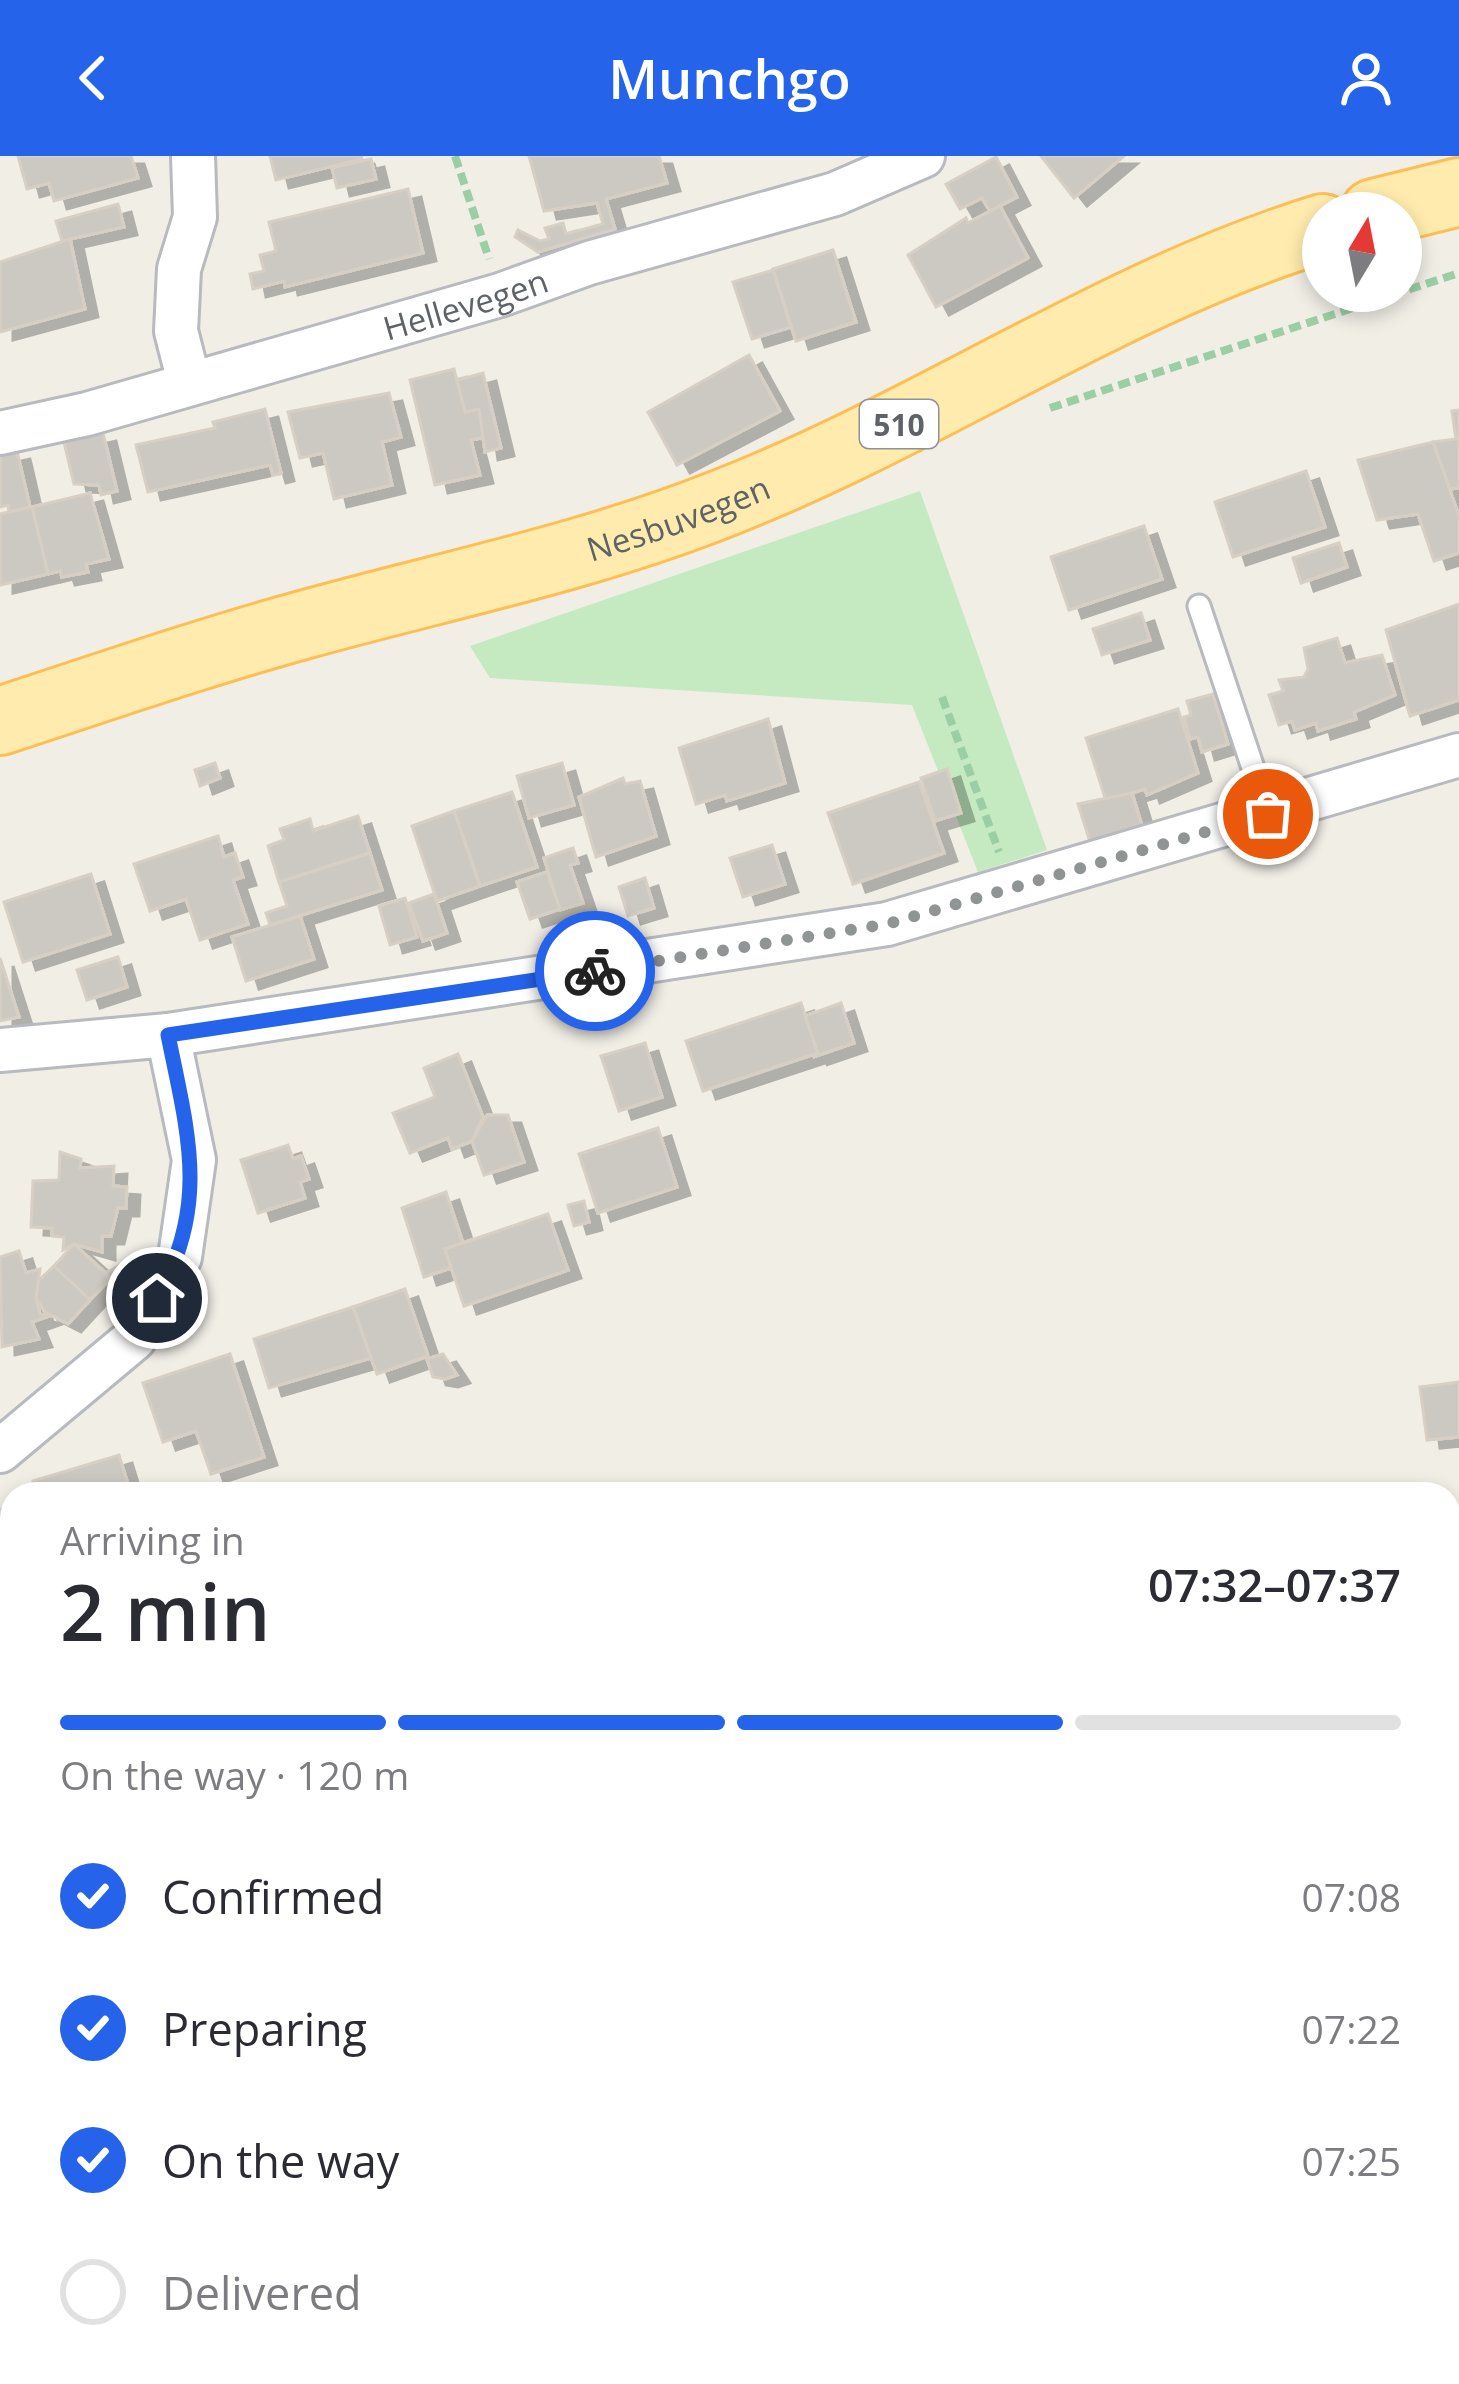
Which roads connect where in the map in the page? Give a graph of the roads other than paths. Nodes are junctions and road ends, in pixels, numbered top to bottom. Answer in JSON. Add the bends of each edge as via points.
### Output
{"nodes":[{"id":1,"x":194,"y":156,"type":"edge"},
{"id":2,"x":923,"y":156,"type":"edge"},
{"id":3,"x":1459,"y":192,"type":"edge"},
{"id":4,"x":1422,"y":201,"type":"edge"},
{"id":5,"x":1302,"y":236,"type":"edge"},
{"id":6,"x":189,"y":382,"type":"junction"},
{"id":7,"x":0,"y":433,"type":"edge"},
{"id":8,"x":1199,"y":606,"type":"dead end"},
{"id":9,"x":0,"y":722,"type":"edge"},
{"id":10,"x":1459,"y":755,"type":"edge"},
{"id":11,"x":1268,"y":814,"type":"junction"},
{"id":12,"x":168,"y":1035,"type":"junction"},
{"id":13,"x":0,"y":1050,"type":"edge"},
{"id":14,"x":17,"y":1409,"type":"edge"},
{"id":15,"x":0,"y":1451,"type":"edge"}],
"edges":[{"from":1,"to":6,"type":"street","via":[[195,217],[179,269],[176,331]]},
{"from":2,"to":6,"type":"street","name":"Hellevegen","via":[[835,194]]},
{"from":3,"to":4,"type":"main road"},
{"from":5,"to":9,"type":"main road","name":"Nesbuvegen","number":"510","via":[[1195,276],[719,505],[592,550],[304,624]]},
{"from":6,"to":7,"type":"street","name":"Hellevegen"},
{"from":8,"to":11,"type":"lane"},
{"from":10,"to":11,"type":"street"},
{"from":11,"to":12,"type":"street","via":[[887,924]]},
{"from":12,"to":13,"type":"street"},
{"from":12,"to":14,"type":"street","via":[[194,1160],[180,1258],[134,1339]]},
{"from":14,"to":15,"type":"street"}]}
